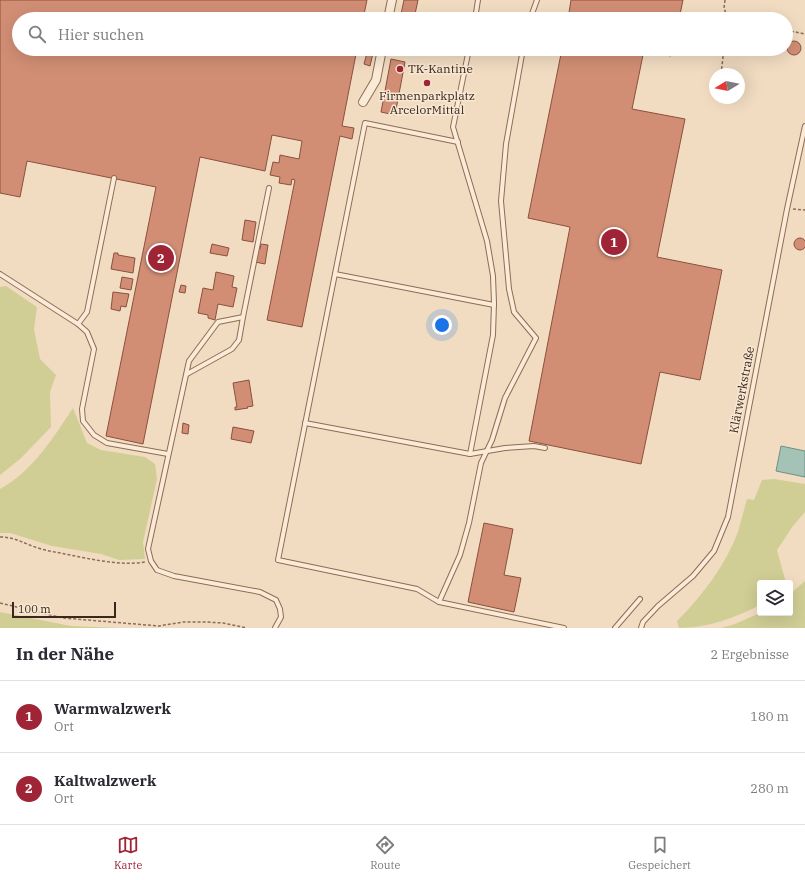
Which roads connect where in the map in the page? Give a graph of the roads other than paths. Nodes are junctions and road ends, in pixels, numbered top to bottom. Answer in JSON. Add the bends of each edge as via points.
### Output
{"nodes":[{"id":1,"x":392,"y":0,"type":"edge"},
{"id":2,"x":478,"y":0,"type":"edge"},
{"id":3,"x":537,"y":0,"type":"edge"},
{"id":4,"x":389,"y":12,"type":"edge"},
{"id":5,"x":476,"y":12,"type":"edge"},
{"id":6,"x":533,"y":12,"type":"edge"},
{"id":7,"x":381,"y":56,"type":"edge"},
{"id":8,"x":468,"y":56,"type":"edge"},
{"id":9,"x":522,"y":56,"type":"edge"},
{"id":10,"x":363,"y":102,"type":"dead end"},
{"id":11,"x":805,"y":126,"type":"edge"},
{"id":12,"x":458,"y":142,"type":"junction"},
{"id":13,"x":114,"y":178,"type":"dead end"},
{"id":14,"x":269,"y":188,"type":"dead end"},
{"id":15,"x":0,"y":274,"type":"edge"},
{"id":16,"x":335,"y":274,"type":"junction"},
{"id":17,"x":494,"y":305,"type":"junction"},
{"id":18,"x":243,"y":317,"type":"junction"},
{"id":19,"x":78,"y":324,"type":"junction"},
{"id":20,"x":187,"y":374,"type":"junction"},
{"id":21,"x":305,"y":423,"type":"junction"},
{"id":22,"x":545,"y":448,"type":"dead end"},
{"id":23,"x":487,"y":451,"type":"junction"},
{"id":24,"x":168,"y":454,"type":"junction"},
{"id":25,"x":470,"y":454,"type":"junction"},
{"id":26,"x":640,"y":598,"type":"dead end"},
{"id":27,"x":439,"y":602,"type":"junction"},
{"id":28,"x":275,"y":628,"type":"edge"},
{"id":29,"x":564,"y":628,"type":"edge"},
{"id":30,"x":615,"y":628,"type":"edge"},
{"id":31,"x":641,"y":628,"type":"edge"}],
"edges":[{"from":1,"to":4,"type":"street"},
{"from":2,"to":5,"type":"lane"},
{"from":3,"to":6,"type":"lane"},
{"from":7,"to":10,"type":"street","via":[[376,80]]},
{"from":8,"to":12,"type":"lane","via":[[453,127]]},
{"from":9,"to":23,"type":"lane","via":[[506,144],[501,201],[509,289],[514,312],[536,338],[504,398]]},
{"from":11,"to":31,"type":"lane","name":"Klärwerkstraße","via":[[728,517],[714,552],[693,576],[658,606],[643,622]]},
{"from":12,"to":16,"type":"lane","via":[[365,123]]},
{"from":12,"to":17,"type":"lane","via":[[487,241],[493,276]]},
{"from":13,"to":19,"type":"lane","via":[[87,312]]},
{"from":14,"to":18,"type":"lane"},
{"from":15,"to":19,"type":"lane"},
{"from":16,"to":17,"type":"lane"},
{"from":16,"to":21,"type":"lane"},
{"from":17,"to":25,"type":"lane","via":[[493,335]]},
{"from":18,"to":20,"type":"lane","via":[[239,340],[232,349]]},
{"from":18,"to":20,"type":"lane","via":[[218,322],[189,360]]},
{"from":19,"to":24,"type":"lane","via":[[87,332],[94,349],[82,409],[83,421],[94,435],[107,443]]},
{"from":20,"to":24,"type":"lane"},
{"from":21,"to":25,"type":"lane"},
{"from":21,"to":27,"type":"lane","via":[[278,560],[416,589]]},
{"from":22,"to":23,"type":"lane","via":[[534,446]]},
{"from":23,"to":25,"type":"lane"},
{"from":23,"to":27,"type":"lane","via":[[481,463],[460,555]]},
{"from":24,"to":28,"type":"lane","via":[[148,549],[151,561],[157,570],[174,576],[260,592],[276,600],[281,616]]},
{"from":26,"to":30,"type":"lane"},
{"from":27,"to":29,"type":"lane"}]}
